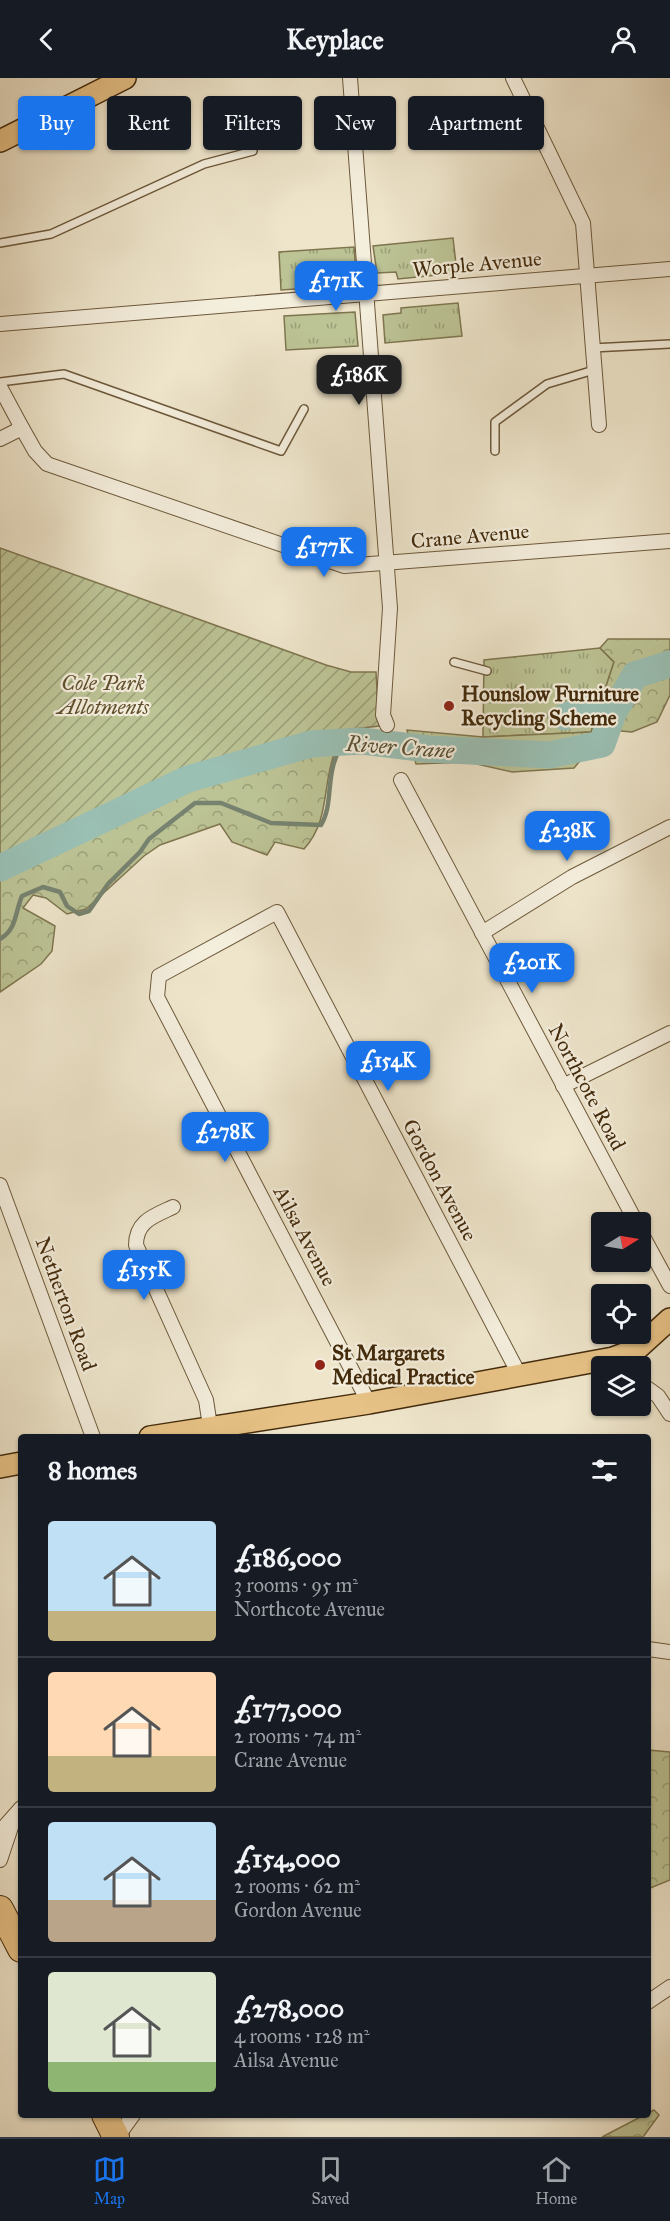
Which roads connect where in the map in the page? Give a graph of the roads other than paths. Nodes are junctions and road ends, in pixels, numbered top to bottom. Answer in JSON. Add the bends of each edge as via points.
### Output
{"nodes":[{"id":1,"x":125,"y":78,"type":"edge"},
{"id":2,"x":350,"y":78,"type":"edge"},
{"id":3,"x":513,"y":78,"type":"edge"},
{"id":4,"x":0,"y":141,"type":"edge"},
{"id":5,"x":253,"y":151,"type":"dead end"},
{"id":6,"x":0,"y":243,"type":"edge"},
{"id":7,"x":670,"y":269,"type":"edge"},
{"id":8,"x":588,"y":276,"type":"junction"},
{"id":9,"x":367,"y":294,"type":"junction"},
{"id":10,"x":0,"y":324,"type":"edge"},
{"id":11,"x":670,"y":344,"type":"edge"},
{"id":12,"x":592,"y":348,"type":"junction"},
{"id":13,"x":594,"y":370,"type":"junction"},
{"id":14,"x":0,"y":384,"type":"edge"},
{"id":15,"x":304,"y":409,"type":"dead end"},
{"id":16,"x":599,"y":425,"type":"dead end"},
{"id":17,"x":22,"y":428,"type":"junction"},
{"id":18,"x":0,"y":439,"type":"edge"},
{"id":19,"x":495,"y":451,"type":"dead end"},
{"id":20,"x":670,"y":541,"type":"edge"},
{"id":21,"x":387,"y":563,"type":"junction"},
{"id":22,"x":454,"y":662,"type":"dead end"},
{"id":23,"x":487,"y":671,"type":"dead end"},
{"id":24,"x":387,"y":725,"type":"dead end"},
{"id":25,"x":401,"y":780,"type":"dead end"},
{"id":26,"x":670,"y":827,"type":"edge"},
{"id":27,"x":482,"y":933,"type":"junction"},
{"id":28,"x":208,"y":949,"type":"joint"},
{"id":29,"x":670,"y":1033,"type":"edge"},
{"id":30,"x":563,"y":1086,"type":"junction"},
{"id":31,"x":0,"y":1185,"type":"edge"},
{"id":32,"x":173,"y":1208,"type":"dead end"},
{"id":33,"x":631,"y":1212,"type":"edge"},
{"id":34,"x":651,"y":1251,"type":"edge"},
{"id":35,"x":670,"y":1286,"type":"edge"},
{"id":36,"x":670,"y":1319,"type":"edge"},
{"id":37,"x":630,"y":1356,"type":"edge"},
{"id":38,"x":591,"y":1366,"type":"edge"},
{"id":39,"x":520,"y":1377,"type":"junction"},
{"id":40,"x":651,"y":1391,"type":"edge"},
{"id":41,"x":369,"y":1403,"type":"junction"},
{"id":42,"x":670,"y":1414,"type":"edge"},
{"id":43,"x":210,"y":1426,"type":"junction"},
{"id":44,"x":92,"y":1434,"type":"edge"},
{"id":45,"x":188,"y":1434,"type":"edge"},
{"id":46,"x":18,"y":1464,"type":"edge"},
{"id":47,"x":0,"y":1467,"type":"edge"},
{"id":48,"x":651,"y":1650,"type":"edge"},
{"id":49,"x":670,"y":1652,"type":"edge"},
{"id":50,"x":18,"y":1813,"type":"edge"},
{"id":51,"x":0,"y":1832,"type":"edge"},
{"id":52,"x":0,"y":1860,"type":"edge"},
{"id":53,"x":0,"y":1909,"type":"edge"},
{"id":54,"x":18,"y":1943,"type":"edge"},
{"id":55,"x":670,"y":1987,"type":"edge"},
{"id":56,"x":651,"y":2000,"type":"edge"},
{"id":57,"x":106,"y":2118,"type":"edge"},
{"id":58,"x":131,"y":2118,"type":"edge"},
{"id":59,"x":116,"y":2137,"type":"edge"}],
"edges":[{"from":1,"to":4,"type":"main road"},
{"from":2,"to":9,"type":"street"},
{"from":3,"to":8,"type":"street","via":[[583,223]]},
{"from":5,"to":6,"type":"lane","via":[[204,164],[51,234]]},
{"from":7,"to":8,"type":"street","name":"Worple Avenue"},
{"from":8,"to":9,"type":"street","name":"Worple Avenue"},
{"from":8,"to":12,"type":"street"},
{"from":9,"to":10,"type":"street","name":"Worple Avenue"},
{"from":9,"to":21,"type":"street"},
{"from":11,"to":12,"type":"lane"},
{"from":12,"to":13,"type":"street"},
{"from":13,"to":16,"type":"street"},
{"from":13,"to":19,"type":"lane","via":[[546,384],[495,423]]},
{"from":14,"to":15,"type":"lane","via":[[64,374],[281,451]]},
{"from":14,"to":17,"type":"street","name":"Crane Avenue"},
{"from":17,"to":18,"type":"street"},
{"from":17,"to":21,"type":"street","name":"Crane Avenue","via":[[47,464],[334,565]]},
{"from":20,"to":21,"type":"street","name":"Crane Avenue"},
{"from":21,"to":24,"type":"street","via":[[390,608],[383,715]]},
{"from":22,"to":23,"type":"lane"},
{"from":25,"to":27,"type":"street","name":"Northcote Road"},
{"from":26,"to":27,"type":"street","via":[[572,877]]},
{"from":27,"to":30,"type":"street","name":"Northcote Road"},
{"from":28,"to":39,"type":"street","name":"Gordon Avenue","via":[[277,912]]},
{"from":28,"to":41,"type":"street","name":"Ailsa Avenue","via":[[159,976],[157,997]]},
{"from":29,"to":30,"type":"street"},
{"from":30,"to":33,"type":"street","name":"Northcote Road"},
{"from":31,"to":44,"type":"street","name":"Netherton Road"},
{"from":32,"to":43,"type":"street","via":[[148,1219],[136,1234],[136,1245],[206,1400]]},
{"from":34,"to":35,"type":"street"},
{"from":36,"to":37,"type":"main road"},
{"from":38,"to":39,"type":"main road"},
{"from":39,"to":41,"type":"main road"},
{"from":40,"to":42,"type":"street"},
{"from":41,"to":43,"type":"main road"},
{"from":43,"to":45,"type":"main road"},
{"from":46,"to":47,"type":"main road"},
{"from":48,"to":49,"type":"street"},
{"from":50,"to":51,"type":"street"},
{"from":50,"to":52,"type":"street"},
{"from":53,"to":54,"type":"highway"},
{"from":55,"to":56,"type":"street"},
{"from":57,"to":59,"type":"highway"},
{"from":58,"to":59,"type":"street"}]}
